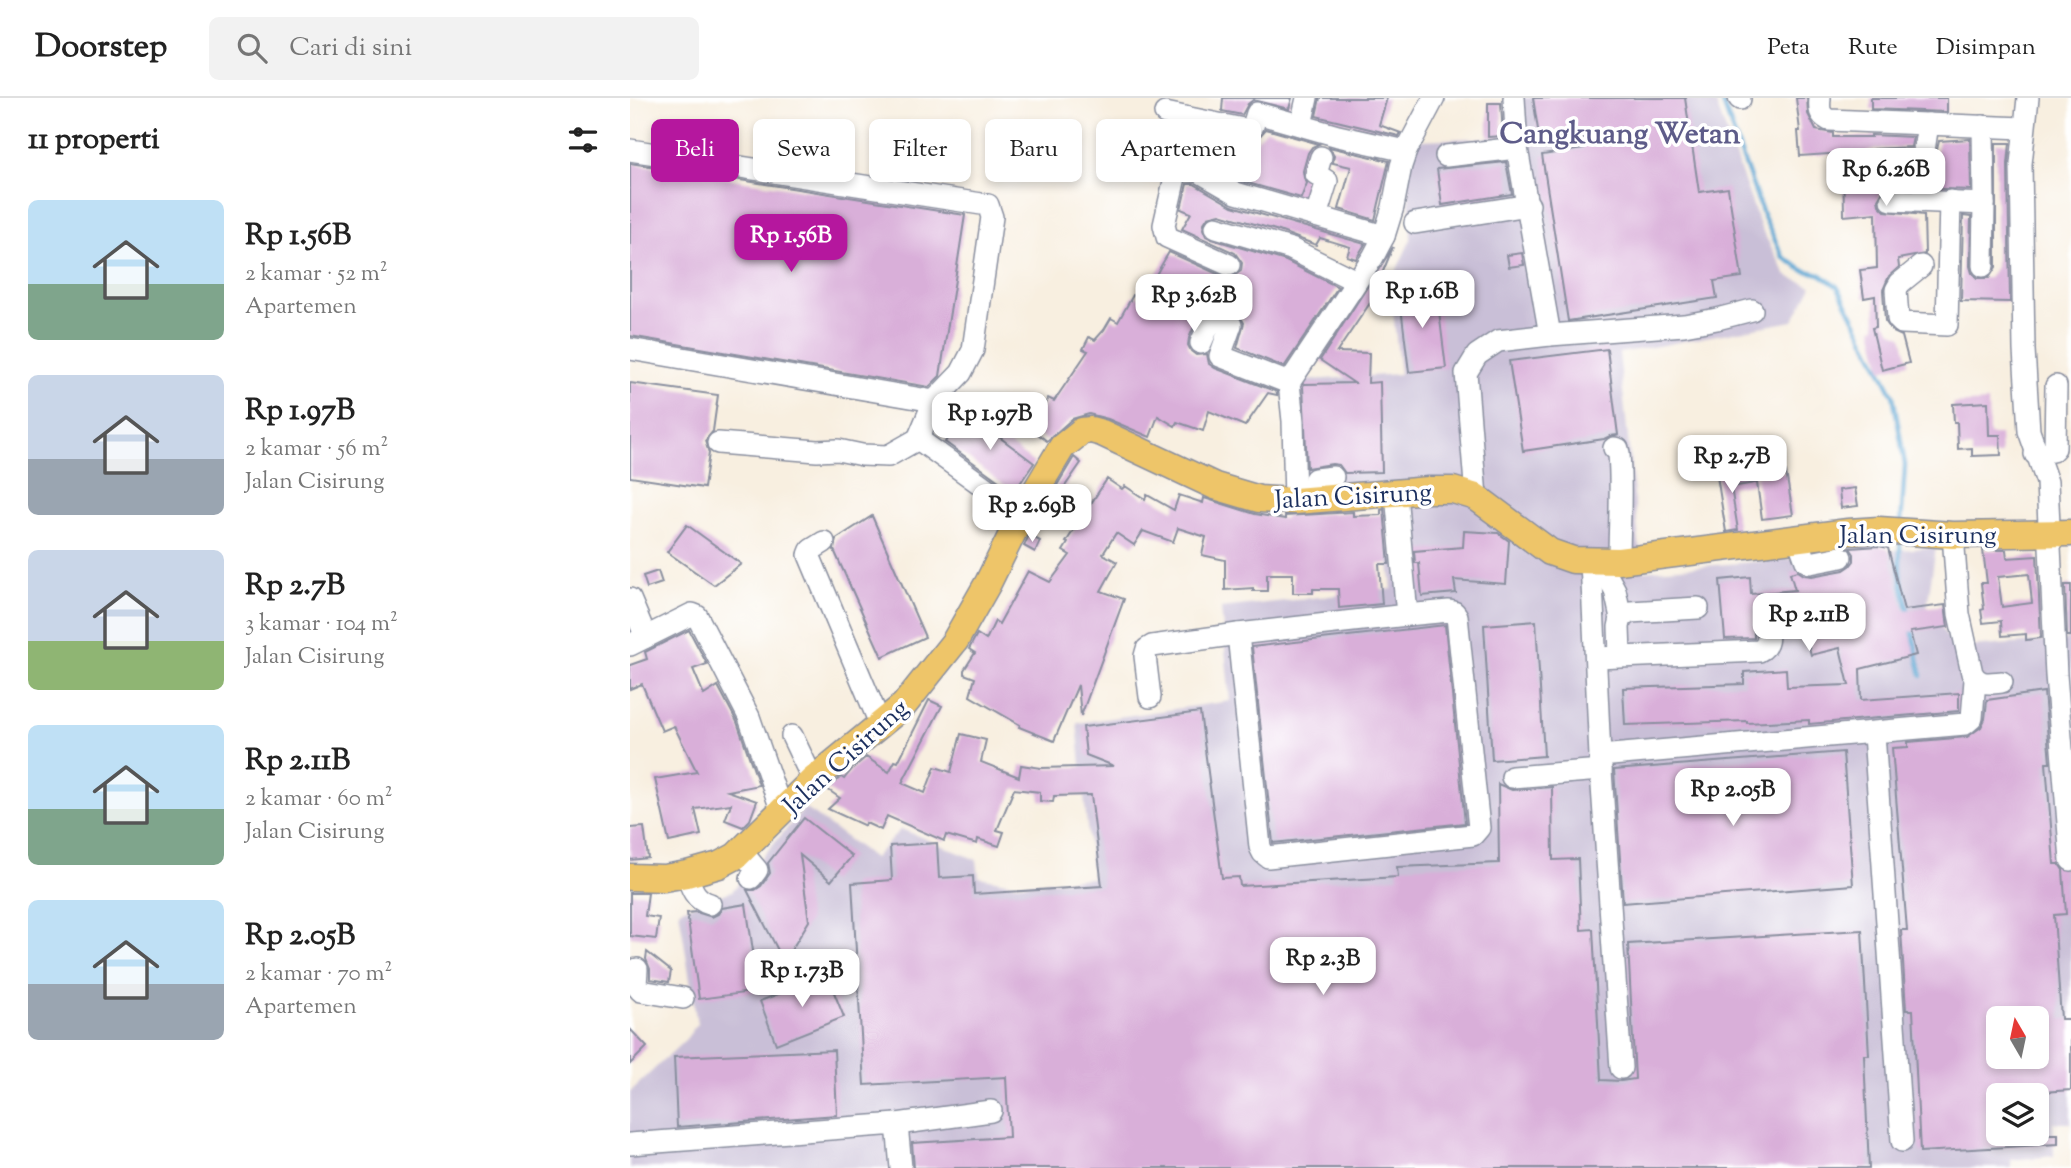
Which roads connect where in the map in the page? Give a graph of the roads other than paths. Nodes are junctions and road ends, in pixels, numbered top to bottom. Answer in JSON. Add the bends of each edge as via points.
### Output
{"nodes":[{"id":1,"x":1307,"y":98,"type":"edge"},
{"id":2,"x":1434,"y":98,"type":"edge"},
{"id":3,"x":1514,"y":98,"type":"edge"},
{"id":4,"x":1820,"y":98,"type":"edge"},
{"id":5,"x":2028,"y":98,"type":"edge"},
{"id":6,"x":1255,"y":105,"type":"edge"},
{"id":7,"x":1165,"y":113,"type":"dead end"},
{"id":8,"x":1928,"y":124,"type":"junction"},
{"id":9,"x":1301,"y":125,"type":"junction"},
{"id":10,"x":1983,"y":126,"type":"junction"},
{"id":11,"x":2023,"y":128,"type":"junction"},
{"id":12,"x":1517,"y":148,"type":"junction"},
{"id":13,"x":630,"y":150,"type":"edge"},
{"id":14,"x":1406,"y":152,"type":"junction"},
{"id":15,"x":1446,"y":156,"type":"dead end"},
{"id":16,"x":1321,"y":157,"type":"dead end"},
{"id":17,"x":1875,"y":162,"type":"dead end"},
{"id":18,"x":1891,"y":200,"type":"dead end"},
{"id":19,"x":1950,"y":201,"type":"junction"},
{"id":20,"x":1984,"y":204,"type":"junction"},
{"id":21,"x":1529,"y":205,"type":"junction"},
{"id":22,"x":1316,"y":216,"type":"junction"},
{"id":23,"x":1415,"y":223,"type":"dead end"},
{"id":24,"x":1216,"y":227,"type":"dead end"},
{"id":25,"x":1384,"y":236,"type":"junction"},
{"id":26,"x":1229,"y":265,"type":"dead end"},
{"id":27,"x":1921,"y":266,"type":"dead end"},
{"id":28,"x":1983,"y":266,"type":"dead end"},
{"id":29,"x":1356,"y":281,"type":"junction"},
{"id":30,"x":1752,"y":310,"type":"dead end"},
{"id":31,"x":1550,"y":335,"type":"junction"},
{"id":32,"x":1201,"y":343,"type":"dead end"},
{"id":33,"x":630,"y":349,"type":"edge"},
{"id":34,"x":1289,"y":383,"type":"junction"},
{"id":35,"x":2056,"y":386,"type":"dead end"},
{"id":36,"x":934,"y":401,"type":"junction"},
{"id":37,"x":918,"y":439,"type":"junction"},
{"id":38,"x":718,"y":443,"type":"dead end"},
{"id":39,"x":1614,"y":448,"type":"dead end"},
{"id":40,"x":2035,"y":454,"type":"junction"},
{"id":41,"x":1333,"y":477,"type":"dead end"},
{"id":42,"x":1396,"y":494,"type":"junction"},
{"id":43,"x":1476,"y":497,"type":"junction"},
{"id":44,"x":1305,"y":500,"type":"junction"},
{"id":45,"x":1022,"y":514,"type":"junction"},
{"id":46,"x":2060,"y":533,"type":"edge"},
{"id":47,"x":1954,"y":535,"type":"junction"},
{"id":48,"x":1798,"y":539,"type":"junction"},
{"id":49,"x":824,"y":542,"type":"dead end"},
{"id":50,"x":1841,"y":557,"type":"dead end"},
{"id":51,"x":1603,"y":561,"type":"junction"},
{"id":52,"x":630,"y":599,"type":"edge"},
{"id":53,"x":1698,"y":608,"type":"dead end"},
{"id":54,"x":1407,"y":615,"type":"junction"},
{"id":55,"x":1621,"y":618,"type":"junction"},
{"id":56,"x":1766,"y":620,"type":"dead end"},
{"id":57,"x":1238,"y":634,"type":"junction"},
{"id":58,"x":638,"y":641,"type":"edge"},
{"id":59,"x":1620,"y":656,"type":"junction"},
{"id":60,"x":1597,"y":658,"type":"junction"},
{"id":61,"x":1975,"y":680,"type":"junction"},
{"id":62,"x":2002,"y":682,"type":"dead end"},
{"id":63,"x":1150,"y":698,"type":"dead end"},
{"id":64,"x":881,"y":726,"type":"junction"},
{"id":65,"x":1874,"y":734,"type":"junction"},
{"id":66,"x":792,"y":736,"type":"dead end"},
{"id":67,"x":1601,"y":763,"type":"junction"},
{"id":68,"x":1512,"y":776,"type":"dead end"},
{"id":69,"x":813,"y":780,"type":"junction"},
{"id":70,"x":782,"y":813,"type":"junction"},
{"id":71,"x":741,"y":851,"type":"junction"},
{"id":72,"x":2071,"y":860,"type":"edge"},
{"id":73,"x":687,"y":874,"type":"junction"},
{"id":74,"x":630,"y":877,"type":"edge"},
{"id":75,"x":751,"y":878,"type":"dead end"},
{"id":76,"x":710,"y":904,"type":"dead end"},
{"id":77,"x":637,"y":969,"type":"dead end"},
{"id":78,"x":683,"y":998,"type":"dead end"},
{"id":79,"x":1621,"y":1068,"type":"dead end"},
{"id":80,"x":991,"y":1111,"type":"dead end"},
{"id":81,"x":897,"y":1124,"type":"junction"},
{"id":82,"x":1902,"y":1141,"type":"dead end"},
{"id":83,"x":630,"y":1144,"type":"edge"},
{"id":84,"x":901,"y":1168,"type":"edge"}],
"edges":[{"from":1,"to":9,"type":"street"},
{"from":2,"to":14,"type":"street"},
{"from":3,"to":12,"type":"street"},
{"from":4,"to":8,"type":"street","via":[[1819,109],[1829,120]]},
{"from":5,"to":11,"type":"street"},
{"from":6,"to":7,"type":"street","via":[[1248,130]]},
{"from":6,"to":9,"type":"street"},
{"from":8,"to":10,"type":"street"},
{"from":8,"to":17,"type":"street","via":[[1920,160]]},
{"from":9,"to":14,"type":"street"},
{"from":10,"to":11,"type":"street"},
{"from":10,"to":20,"type":"street"},
{"from":11,"to":40,"type":"street","via":[[2024,350],[2029,431]]},
{"from":12,"to":15,"type":"street"},
{"from":12,"to":21,"type":"street"},
{"from":13,"to":36,"type":"street","via":[[988,205],[992,217],[974,350],[961,373]]},
{"from":14,"to":25,"type":"street"},
{"from":16,"to":22,"type":"street","via":[[1316,174],[1327,181]]},
{"from":18,"to":19,"type":"street"},
{"from":19,"to":20,"type":"street"},
{"from":19,"to":27,"type":"street","via":[[1947,325],[1898,319],[1896,290]]},
{"from":20,"to":28,"type":"street"},
{"from":21,"to":23,"type":"street"},
{"from":21,"to":31,"type":"street"},
{"from":22,"to":25,"type":"street"},
{"from":22,"to":26,"type":"street","via":[[1236,193],[1198,171],[1181,170],[1175,177],[1164,225],[1167,237]]},
{"from":24,"to":29,"type":"street","via":[[1291,249]]},
{"from":25,"to":29,"type":"street"},
{"from":29,"to":34,"type":"street"},
{"from":30,"to":31,"type":"street","via":[[1684,325]]},
{"from":31,"to":43,"type":"street","via":[[1498,341],[1469,364]]},
{"from":32,"to":34,"type":"street","via":[[1216,315],[1231,325],[1220,356]]},
{"from":33,"to":36,"type":"street"},
{"from":34,"to":44,"type":"street"},
{"from":35,"to":40,"type":"street","via":[[2054,448]]},
{"from":36,"to":37,"type":"street"},
{"from":37,"to":38,"type":"street","via":[[888,456]]},
{"from":37,"to":45,"type":"street"},
{"from":39,"to":51,"type":"street","via":[[1618,449],[1622,487],[1618,519]]},
{"from":40,"to":46,"type":"street"},
{"from":41,"to":44,"type":"street","via":[[1315,479]]},
{"from":42,"to":43,"type":"main road","name":"Jalan Cisirung","via":[[1453,490]]},
{"from":42,"to":44,"type":"main road","name":"Jalan Cisirung"},
{"from":42,"to":54,"type":"street"},
{"from":43,"to":51,"type":"main road","name":"Jalan Cisirung","via":[[1550,552],[1573,560]]},
{"from":44,"to":45,"type":"main road","name":"Jalan Cisirung","via":[[1259,499],[1215,486],[1091,430],[1062,447]]},
{"from":45,"to":64,"type":"main road","name":"Jalan Cisirung","via":[[955,641],[904,705]]},
{"from":46,"to":47,"type":"main road","name":"Jalan Cisirung"},
{"from":46,"to":72,"type":"street","via":[[2056,675]]},
{"from":47,"to":48,"type":"main road","name":"Jalan Cisirung","via":[[1848,532]]},
{"from":47,"to":61,"type":"street","via":[[1959,614]]},
{"from":48,"to":50,"type":"street","via":[[1810,563]]},
{"from":48,"to":51,"type":"main road","name":"Jalan Cisirung"},
{"from":49,"to":64,"type":"street","via":[[809,555]]},
{"from":51,"to":55,"type":"street"},
{"from":51,"to":60,"type":"street"},
{"from":52,"to":58,"type":"street"},
{"from":53,"to":55,"type":"street","via":[[1630,612]]},
{"from":54,"to":57,"type":"street"},
{"from":54,"to":57,"type":"street","via":[[1449,611],[1457,616],[1479,828],[1473,835],[1268,857],[1263,853]]},
{"from":55,"to":59,"type":"street"},
{"from":56,"to":59,"type":"street","via":[[1768,643],[1759,651]]},
{"from":57,"to":63,"type":"street","via":[[1147,649]]},
{"from":58,"to":70,"type":"street","via":[[692,614],[697,616],[749,717]]},
{"from":59,"to":60,"type":"street"},
{"from":60,"to":67,"type":"street"},
{"from":61,"to":62,"type":"street"},
{"from":61,"to":65,"type":"street","via":[[1969,722]]},
{"from":64,"to":69,"type":"main road","name":"Jalan Cisirung"},
{"from":65,"to":67,"type":"street"},
{"from":65,"to":82,"type":"street"},
{"from":66,"to":69,"type":"street"},
{"from":67,"to":68,"type":"street"},
{"from":67,"to":79,"type":"street"},
{"from":69,"to":70,"type":"main road","name":"Jalan Cisirung"},
{"from":70,"to":71,"type":"main road","name":"Jalan Cisirung"},
{"from":71,"to":73,"type":"main road","name":"Jalan Cisirung","via":[[719,865]]},
{"from":71,"to":75,"type":"street","via":[[757,870]]},
{"from":73,"to":74,"type":"main road","name":"Jalan Cisirung"},
{"from":73,"to":76,"type":"street","via":[[692,891]]},
{"from":77,"to":78,"type":"street","via":[[635,985],[641,991]]},
{"from":80,"to":81,"type":"street"},
{"from":81,"to":83,"type":"street"},
{"from":81,"to":84,"type":"street"}]}
